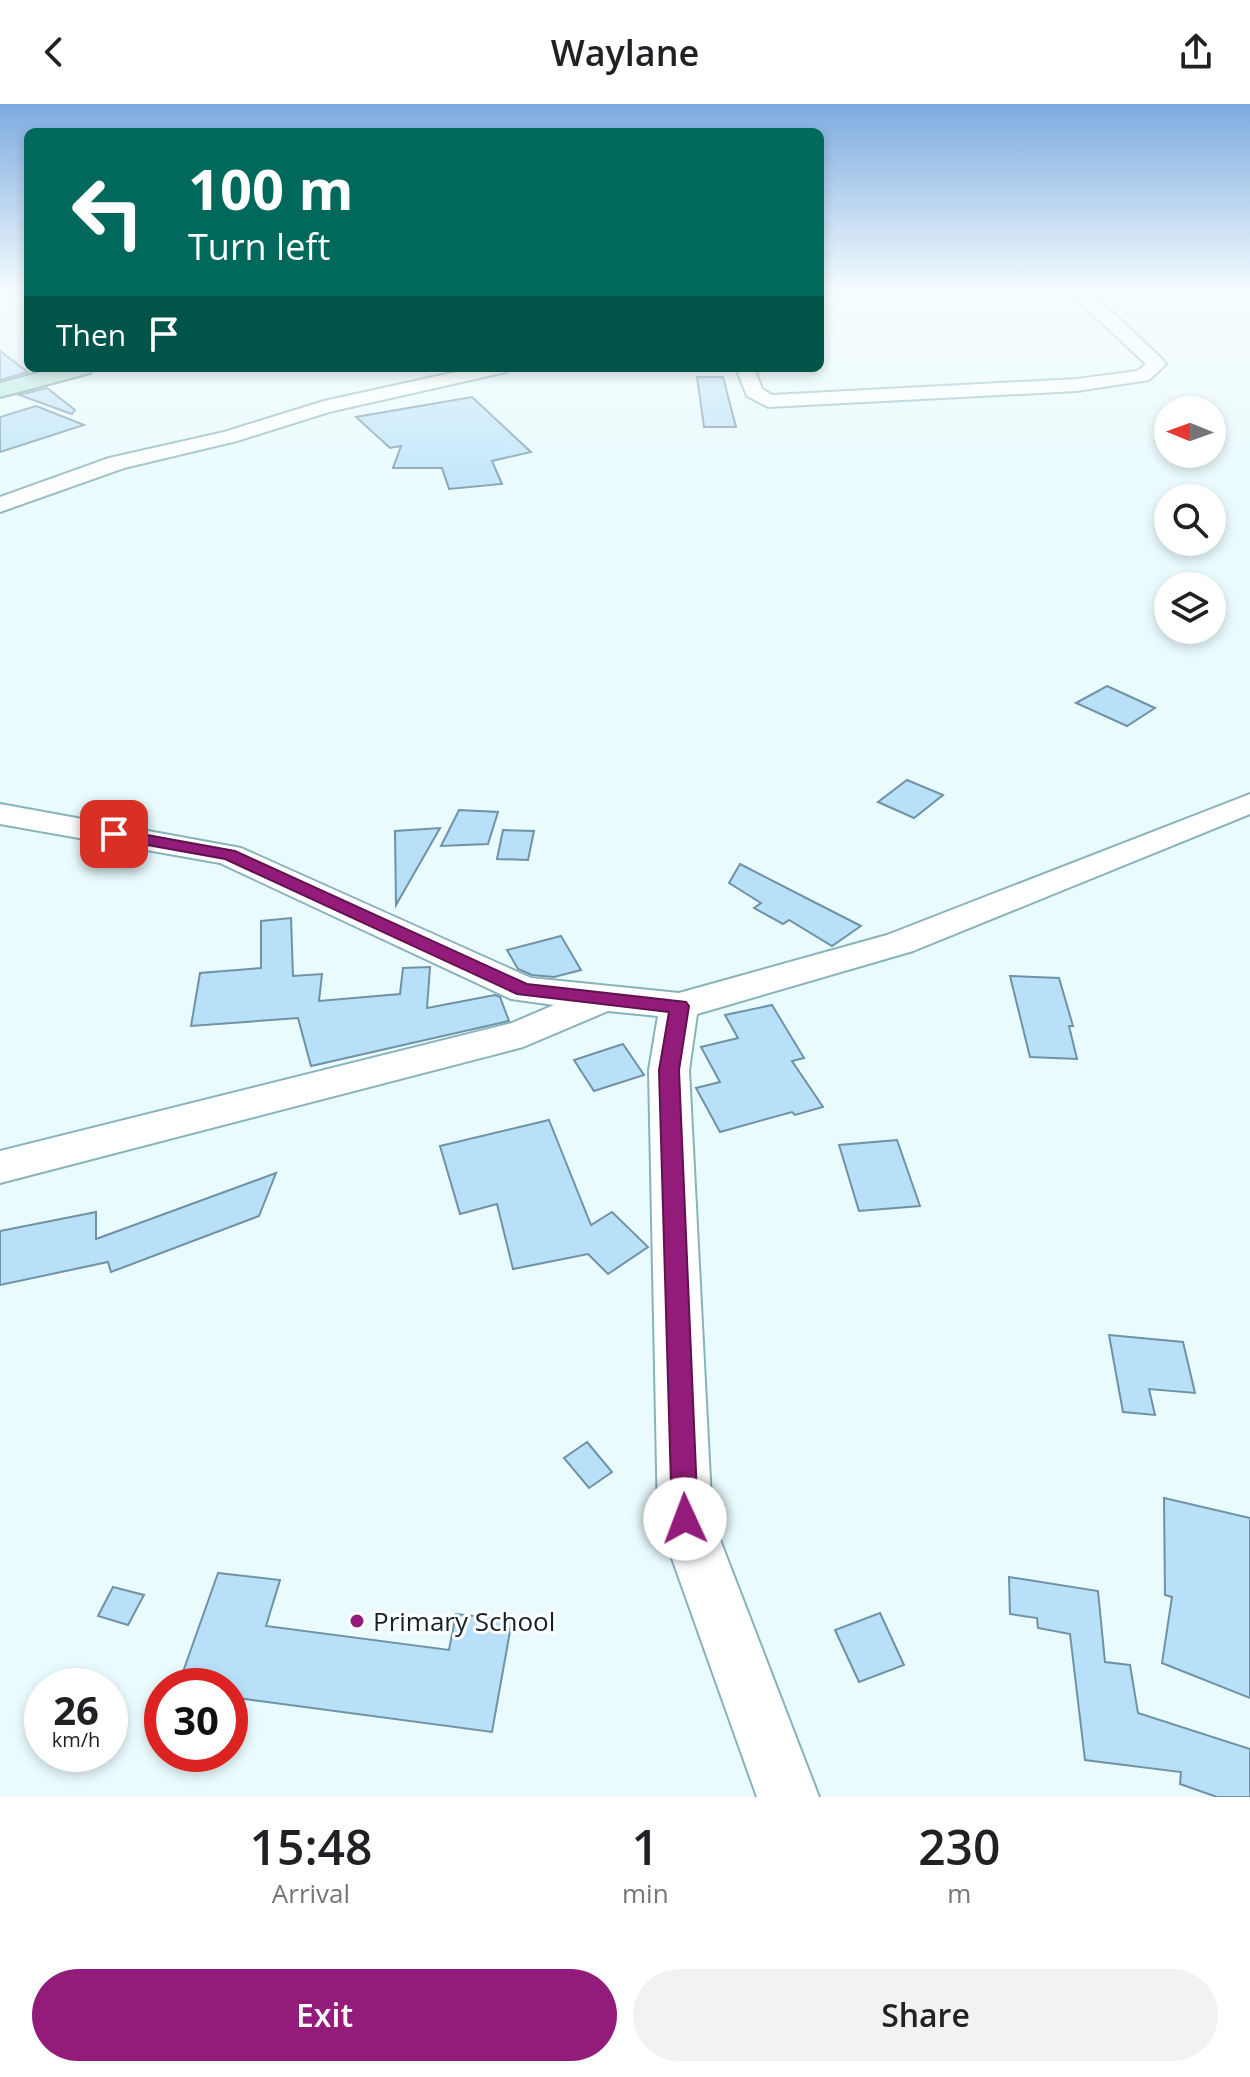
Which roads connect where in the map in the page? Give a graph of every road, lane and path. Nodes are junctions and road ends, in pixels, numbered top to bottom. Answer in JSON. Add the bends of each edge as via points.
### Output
{"nodes":[{"id":1,"x":63,"y":373,"type":"edge"},
{"id":2,"x":477,"y":373,"type":"edge"},
{"id":3,"x":747,"y":373,"type":"edge"},
{"id":4,"x":1146,"y":373,"type":"edge"},
{"id":5,"x":0,"y":390,"type":"edge"},
{"id":6,"x":0,"y":505,"type":"edge"},
{"id":7,"x":1250,"y":803,"type":"edge"},
{"id":8,"x":0,"y":814,"type":"edge"},
{"id":9,"x":604,"y":998,"type":"junction"},
{"id":10,"x":679,"y":1006,"type":"junction"},
{"id":11,"x":0,"y":1167,"type":"edge"},
{"id":12,"x":788,"y":1797,"type":"edge"}],
"edges":[{"from":1,"to":5,"type":"main road"},
{"from":2,"to":6,"type":"street","via":[[324,407],[230,437],[117,463]]},
{"from":3,"to":4,"type":"street","via":[[754,392],[768,401],[1077,385]]},
{"from":7,"to":10,"type":"street","via":[[900,943]]},
{"from":8,"to":9,"type":"street","via":[[229,855],[524,990]]},
{"from":9,"to":10,"type":"street"},
{"from":9,"to":11,"type":"street","via":[[523,1034]]},
{"from":10,"to":12,"type":"street","via":[[669,1070],[685,1519]]}]}
